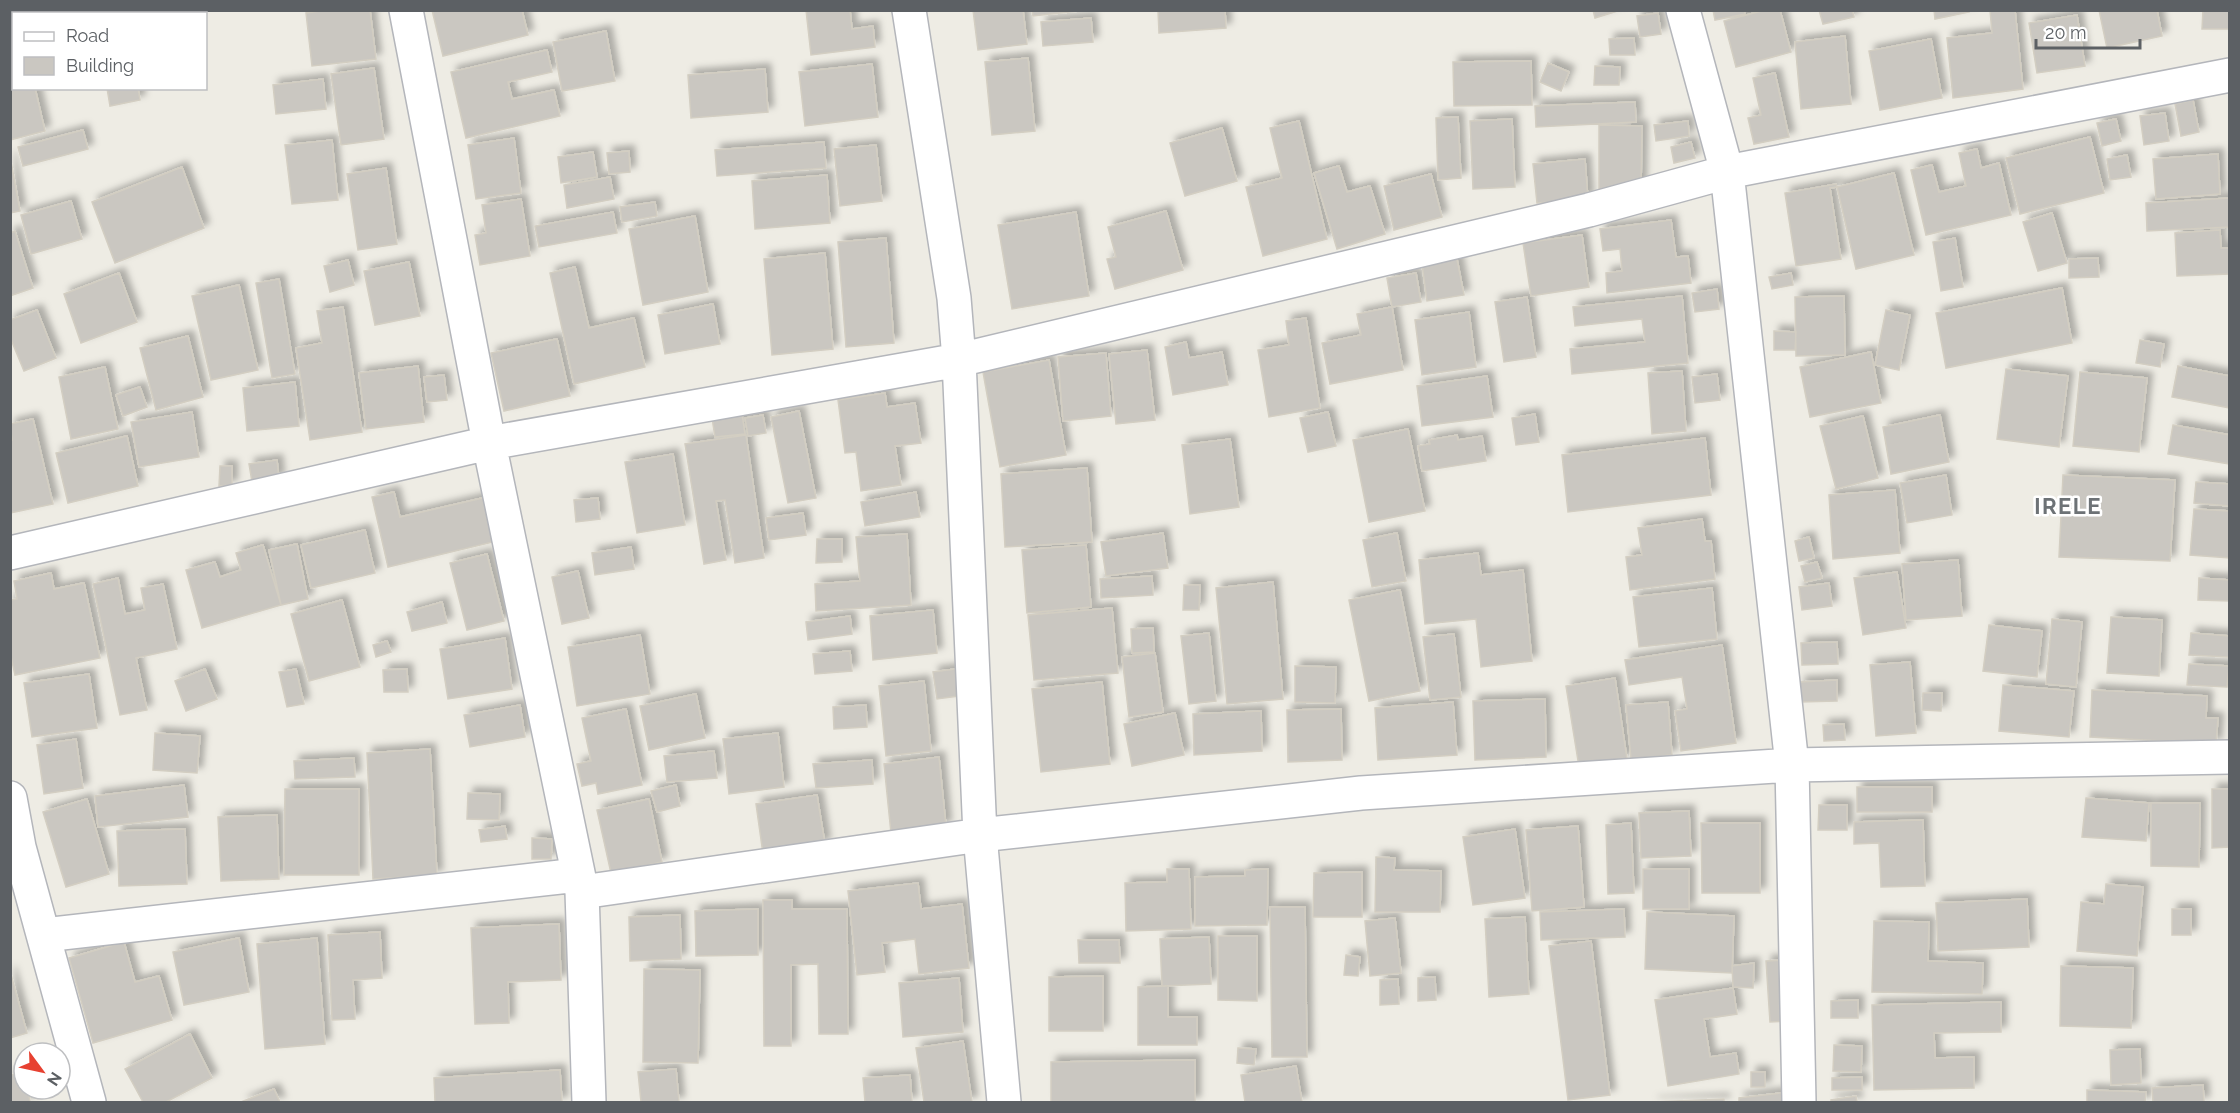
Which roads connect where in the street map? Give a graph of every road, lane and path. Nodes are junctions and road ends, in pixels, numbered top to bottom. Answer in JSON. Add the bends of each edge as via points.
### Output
{"nodes":[{"id":1,"x":406,"y":10,"type":"edge"},
{"id":2,"x":909,"y":10,"type":"edge"},
{"id":3,"x":1683,"y":10,"type":"edge"},
{"id":4,"x":2229,"y":75,"type":"edge"},
{"id":5,"x":1727,"y":172,"type":"junction"},
{"id":6,"x":959,"y":360,"type":"junction"},
{"id":7,"x":489,"y":443,"type":"junction"},
{"id":8,"x":10,"y":553,"type":"edge"},
{"id":9,"x":2229,"y":757,"type":"edge"},
{"id":10,"x":1792,"y":765,"type":"junction"},
{"id":11,"x":10,"y":798,"type":"edge"},
{"id":12,"x":980,"y":835,"type":"junction"},
{"id":13,"x":580,"y":884,"type":"junction"},
{"id":14,"x":44,"y":934,"type":"junction"},
{"id":15,"x":89,"y":1102,"type":"edge"},
{"id":16,"x":589,"y":1102,"type":"edge"},
{"id":17,"x":1004,"y":1102,"type":"edge"},
{"id":18,"x":1799,"y":1102,"type":"edge"}],
"edges":[{"from":1,"to":7,"type":"street"},
{"from":2,"to":6,"type":"street","via":[[954,298]]},
{"from":3,"to":5,"type":"street"},
{"from":4,"to":5,"type":"street"},
{"from":5,"to":6,"type":"street","via":[[1577,213]]},
{"from":5,"to":10,"type":"street"},
{"from":6,"to":7,"type":"street"},
{"from":6,"to":12,"type":"street"},
{"from":7,"to":8,"type":"street"},
{"from":7,"to":13,"type":"street"},
{"from":9,"to":10,"type":"street"},
{"from":10,"to":12,"type":"street","via":[[1361,793]]},
{"from":10,"to":18,"type":"street"},
{"from":11,"to":14,"type":"street","via":[[19,847]]},
{"from":12,"to":13,"type":"street"},
{"from":12,"to":17,"type":"street"},
{"from":13,"to":14,"type":"street"},
{"from":13,"to":16,"type":"street"},
{"from":14,"to":15,"type":"street"}]}
